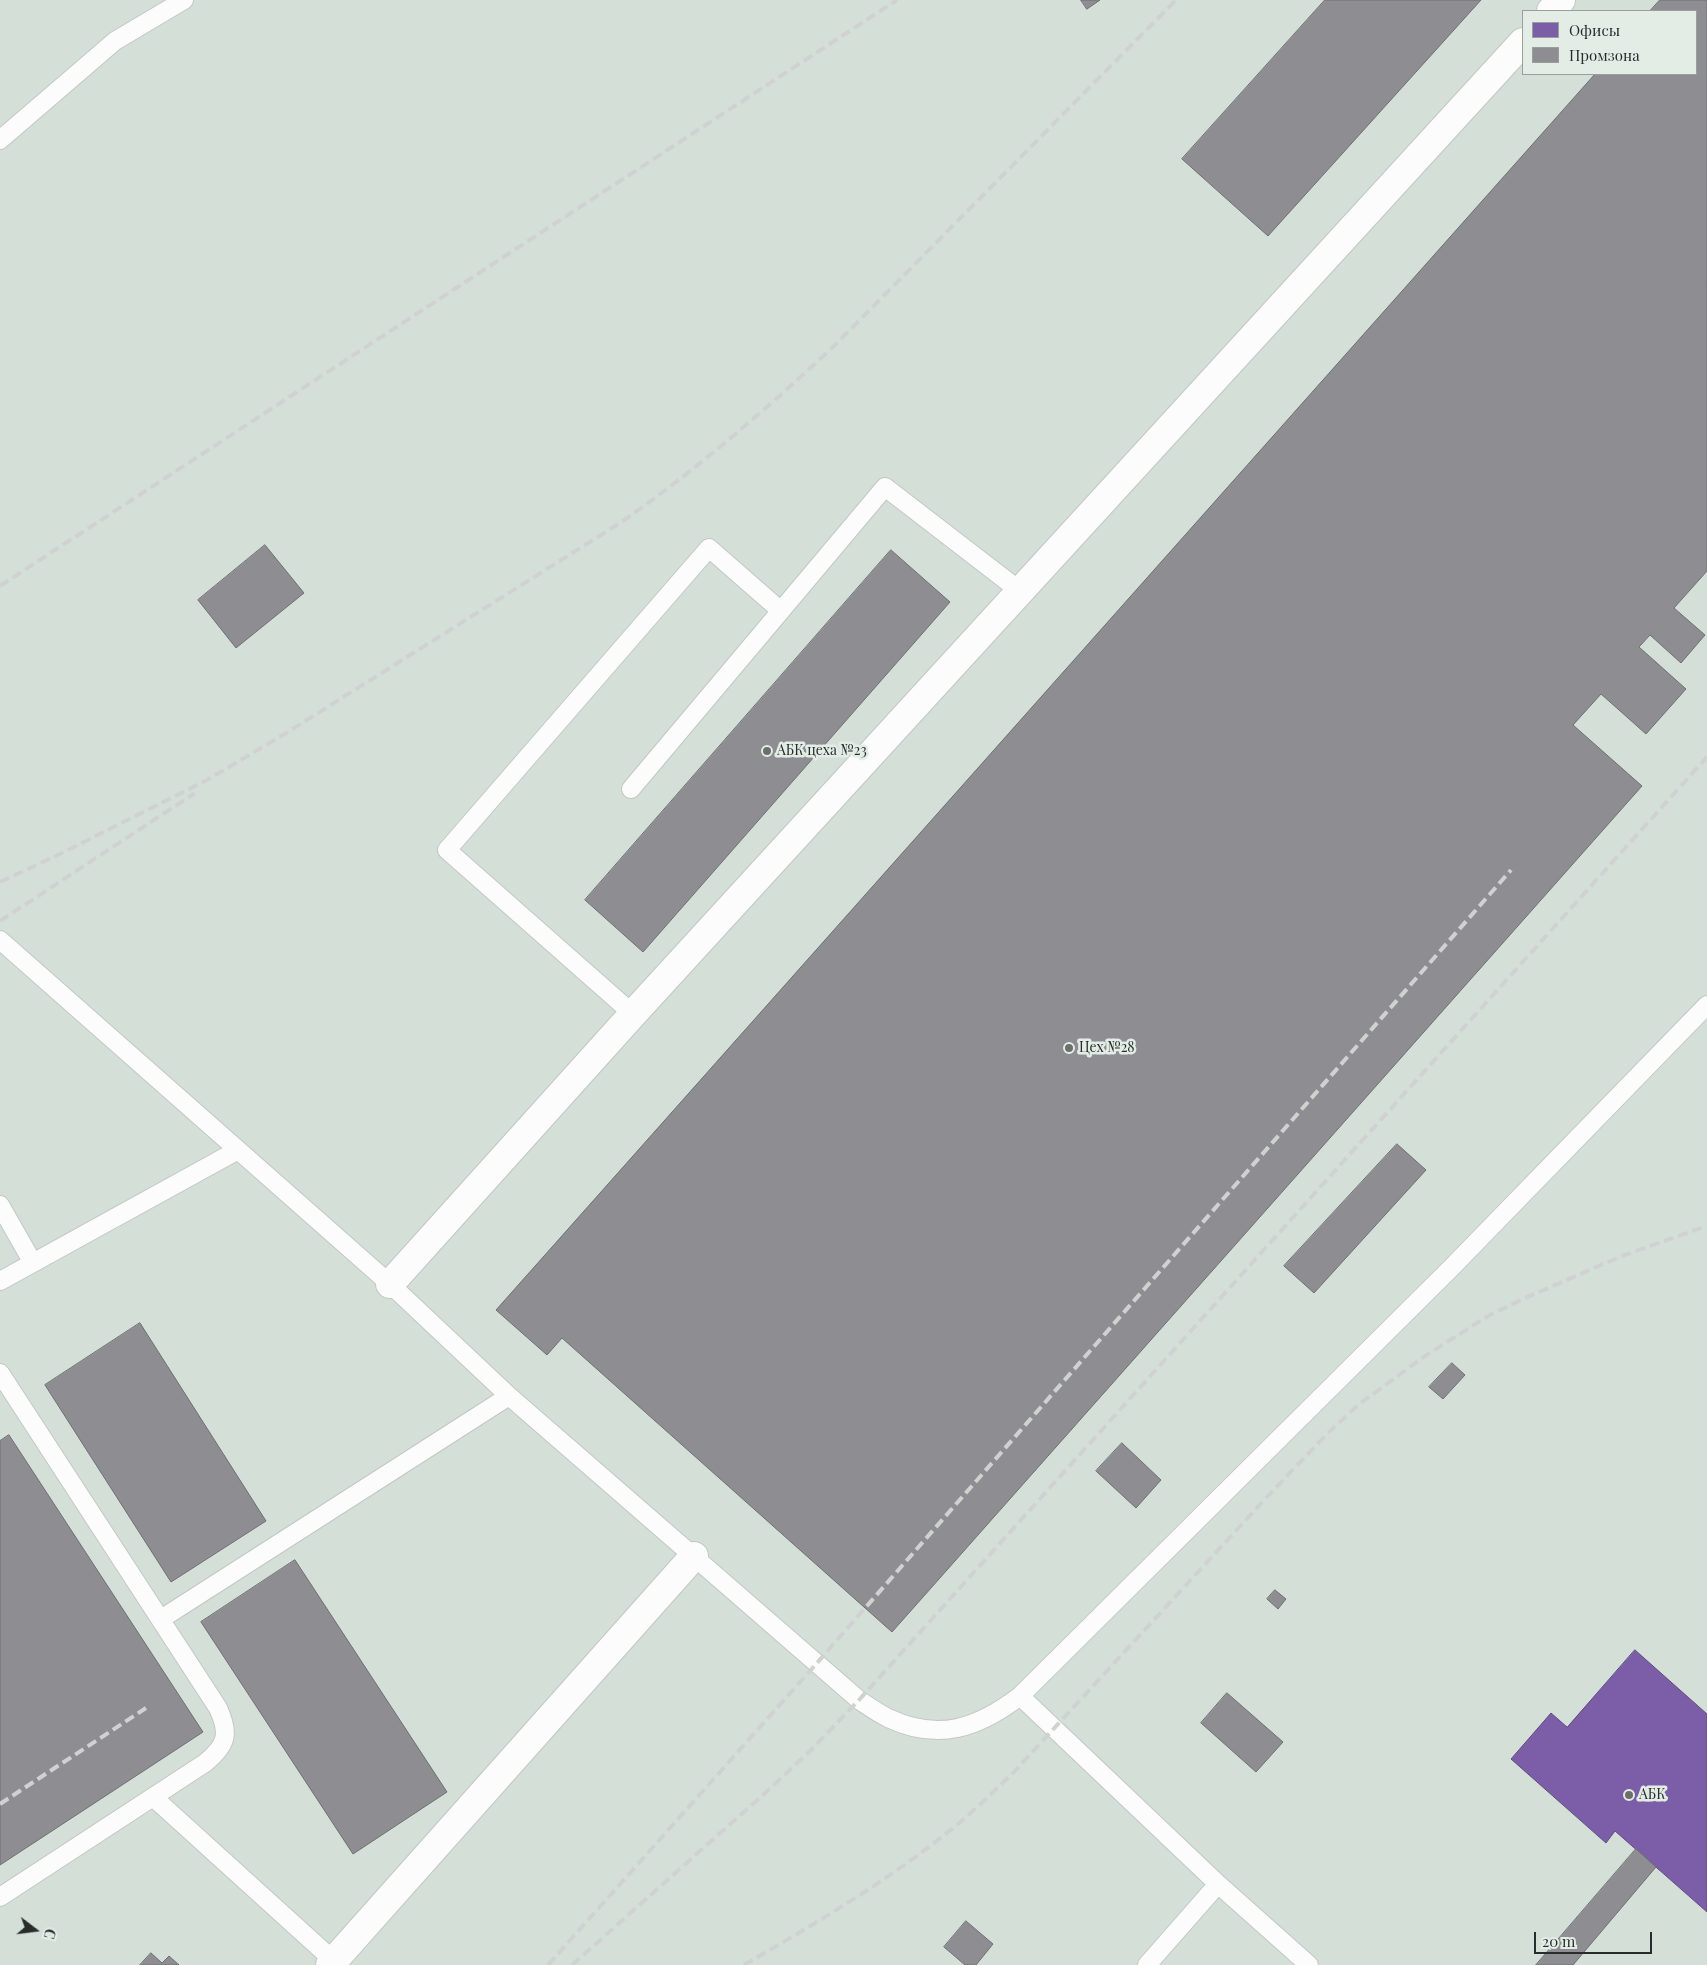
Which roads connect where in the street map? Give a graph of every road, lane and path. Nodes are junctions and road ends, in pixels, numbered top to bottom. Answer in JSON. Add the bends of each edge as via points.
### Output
{"nodes":[{"id":1,"x":184,"y":0,"type":"edge"},
{"id":2,"x":1561,"y":0,"type":"edge"},
{"id":3,"x":1552,"y":10,"type":"edge"},
{"id":4,"x":1522,"y":43,"type":"edge"},
{"id":5,"x":0,"y":140,"type":"edge"},
{"id":6,"x":1020,"y":591,"type":"junction"},
{"id":7,"x":781,"y":611,"type":"junction"},
{"id":8,"x":631,"y":789,"type":"dead end"},
{"id":9,"x":0,"y":940,"type":"edge"},
{"id":10,"x":1707,"y":1005,"type":"edge"},
{"id":11,"x":634,"y":1014,"type":"junction"},
{"id":12,"x":238,"y":1150,"type":"junction"},
{"id":13,"x":0,"y":1205,"type":"edge"},
{"id":14,"x":33,"y":1263,"type":"junction"},
{"id":15,"x":0,"y":1281,"type":"edge"},
{"id":16,"x":390,"y":1284,"type":"junction"},
{"id":17,"x":0,"y":1373,"type":"edge"},
{"id":18,"x":509,"y":1396,"type":"junction"},
{"id":19,"x":694,"y":1556,"type":"junction"},
{"id":20,"x":161,"y":1619,"type":"junction"},
{"id":21,"x":1020,"y":1696,"type":"junction"},
{"id":22,"x":153,"y":1797,"type":"junction"},
{"id":23,"x":1218,"y":1884,"type":"junction"},
{"id":24,"x":0,"y":1897,"type":"edge"},
{"id":25,"x":332,"y":1963,"type":"edge"},
{"id":26,"x":1147,"y":1965,"type":"edge"},
{"id":27,"x":1309,"y":1965,"type":"edge"}],
"edges":[{"from":1,"to":5,"type":"lane","via":[[115,42]]},
{"from":2,"to":3,"type":"street"},
{"from":4,"to":6,"type":"street"},
{"from":6,"to":7,"type":"lane","via":[[885,487]]},
{"from":6,"to":11,"type":"street"},
{"from":7,"to":8,"type":"lane"},
{"from":7,"to":11,"type":"lane","via":[[709,548],[447,850]]},
{"from":9,"to":12,"type":"lane"},
{"from":10,"to":21,"type":"lane","via":[[1471,1248]]},
{"from":11,"to":16,"type":"street"},
{"from":12,"to":14,"type":"lane"},
{"from":12,"to":16,"type":"lane"},
{"from":13,"to":14,"type":"lane"},
{"from":14,"to":15,"type":"lane"},
{"from":16,"to":18,"type":"lane"},
{"from":17,"to":20,"type":"lane"},
{"from":18,"to":19,"type":"lane"},
{"from":18,"to":20,"type":"lane"},
{"from":19,"to":21,"type":"lane","via":[[859,1700],[888,1718],[929,1730],[952,1730],[975,1724]]},
{"from":19,"to":25,"type":"street"},
{"from":20,"to":22,"type":"lane","via":[[218,1708],[225,1724],[225,1738],[218,1752],[205,1763]]},
{"from":21,"to":23,"type":"lane"},
{"from":22,"to":24,"type":"lane"},
{"from":22,"to":25,"type":"lane"},
{"from":23,"to":26,"type":"lane"},
{"from":23,"to":27,"type":"lane"}]}
